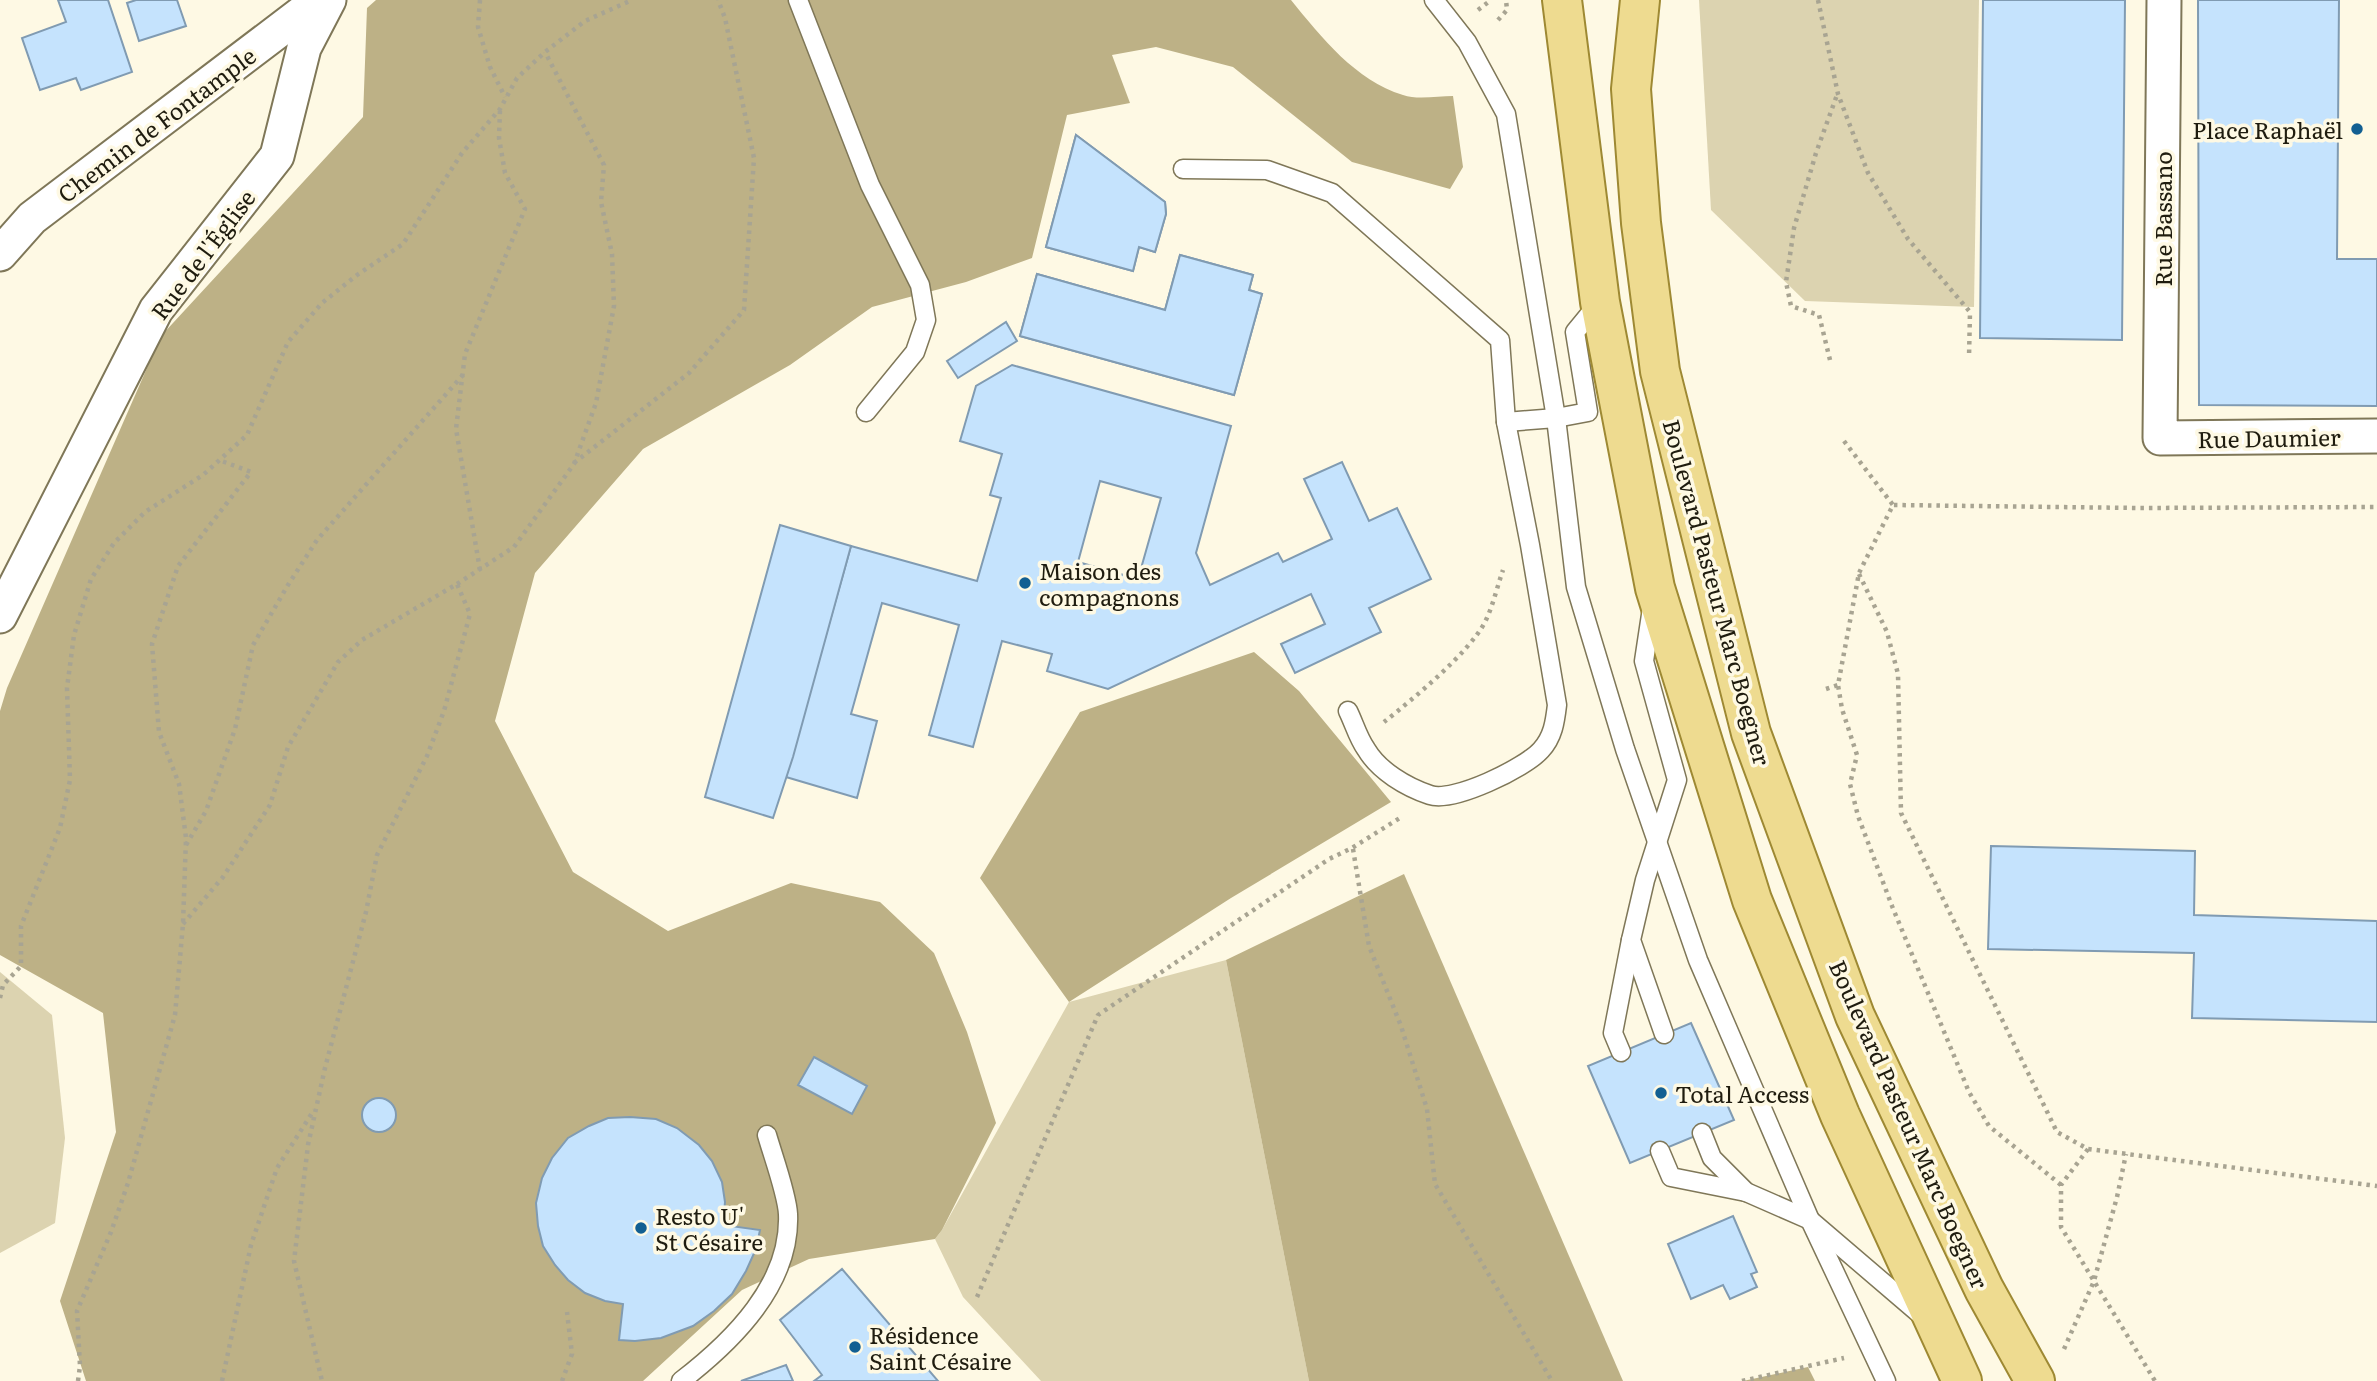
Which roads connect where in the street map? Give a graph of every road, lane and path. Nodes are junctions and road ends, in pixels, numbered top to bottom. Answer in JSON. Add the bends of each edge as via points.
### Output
{"nodes":[{"id":1,"x":319,"y":0,"type":"edge"},
{"id":2,"x":329,"y":0,"type":"edge"},
{"id":3,"x":480,"y":0,"type":"edge"},
{"id":4,"x":632,"y":0,"type":"edge"},
{"id":5,"x":718,"y":0,"type":"edge"},
{"id":6,"x":799,"y":0,"type":"edge"},
{"id":7,"x":1434,"y":0,"type":"edge"},
{"id":8,"x":1506,"y":0,"type":"edge"},
{"id":9,"x":1562,"y":0,"type":"edge"},
{"id":10,"x":1640,"y":0,"type":"edge"},
{"id":11,"x":1818,"y":0,"type":"edge"},
{"id":12,"x":2164,"y":0,"type":"edge"},
{"id":13,"x":1498,"y":20,"type":"dead end"},
{"id":14,"x":545,"y":52,"type":"junction"},
{"id":15,"x":1838,"y":94,"type":"junction"},
{"id":16,"x":506,"y":98,"type":"junction"},
{"id":17,"x":500,"y":109,"type":"junction"},
{"id":18,"x":1183,"y":169,"type":"dead end"},
{"id":19,"x":0,"y":254,"type":"edge"},
{"id":20,"x":1600,"y":302,"type":"junction"},
{"id":21,"x":1969,"y":357,"type":"dead end"},
{"id":22,"x":1830,"y":360,"type":"dead end"},
{"id":23,"x":463,"y":375,"type":"junction"},
{"id":24,"x":866,"y":412,"type":"dead end"},
{"id":25,"x":1556,"y":418,"type":"junction"},
{"id":26,"x":1506,"y":422,"type":"junction"},
{"id":27,"x":2377,"y":436,"type":"edge"},
{"id":28,"x":2160,"y":438,"type":"joint"},
{"id":29,"x":1844,"y":441,"type":"dead end"},
{"id":30,"x":219,"y":460,"type":"junction"},
{"id":31,"x":574,"y":464,"type":"junction"},
{"id":32,"x":1893,"y":505,"type":"junction"},
{"id":33,"x":2377,"y":508,"type":"edge"},
{"id":34,"x":1530,"y":545,"type":"junction"},
{"id":35,"x":480,"y":569,"type":"junction"},
{"id":36,"x":1859,"y":573,"type":"junction"},
{"id":37,"x":457,"y":584,"type":"junction"},
{"id":38,"x":1655,"y":588,"type":"junction"},
{"id":39,"x":0,"y":616,"type":"edge"},
{"id":40,"x":1838,"y":685,"type":"junction"},
{"id":41,"x":1826,"y":689,"type":"dead end"},
{"id":42,"x":1348,"y":711,"type":"dead end"},
{"id":43,"x":1361,"y":740,"type":"junction"},
{"id":44,"x":1433,"y":797,"type":"junction"},
{"id":45,"x":1657,"y":844,"type":"junction"},
{"id":46,"x":186,"y":846,"type":"junction"},
{"id":47,"x":1352,"y":848,"type":"junction"},
{"id":48,"x":183,"y":924,"type":"junction"},
{"id":49,"x":1630,"y":940,"type":"junction"},
{"id":50,"x":0,"y":998,"type":"edge"},
{"id":51,"x":1664,"y":1034,"type":"dead end"},
{"id":52,"x":1621,"y":1052,"type":"dead end"},
{"id":53,"x":317,"y":1106,"type":"junction"},
{"id":54,"x":1702,"y":1133,"type":"dead end"},
{"id":55,"x":767,"y":1135,"type":"dead end"},
{"id":56,"x":2088,"y":1149,"type":"junction"},
{"id":57,"x":1660,"y":1151,"type":"dead end"},
{"id":58,"x":2126,"y":1154,"type":"junction"},
{"id":59,"x":2061,"y":1185,"type":"junction"},
{"id":60,"x":2377,"y":1186,"type":"edge"},
{"id":61,"x":1746,"y":1192,"type":"junction"},
{"id":62,"x":1810,"y":1220,"type":"junction"},
{"id":63,"x":2094,"y":1281,"type":"junction"},
{"id":64,"x":977,"y":1297,"type":"dead end"},
{"id":65,"x":567,"y":1312,"type":"dead end"},
{"id":66,"x":1936,"y":1328,"type":"junction"},
{"id":67,"x":1840,"y":1360,"type":"dead end"},
{"id":68,"x":2048,"y":1369,"type":"edge"},
{"id":69,"x":78,"y":1381,"type":"edge"},
{"id":70,"x":222,"y":1381,"type":"edge"},
{"id":71,"x":322,"y":1381,"type":"edge"},
{"id":72,"x":562,"y":1381,"type":"edge"},
{"id":73,"x":681,"y":1381,"type":"edge"},
{"id":74,"x":1552,"y":1381,"type":"edge"},
{"id":75,"x":1742,"y":1381,"type":"edge"},
{"id":76,"x":1886,"y":1381,"type":"edge"},
{"id":77,"x":1962,"y":1381,"type":"edge"},
{"id":78,"x":2155,"y":1381,"type":"edge"}],
"edges":[{"from":1,"to":19,"type":"street","name":"Chemin de Fontample","via":[[32,218]]},
{"from":2,"to":39,"type":"street","name":"Rue de l'Église","via":[[304,48],[277,156],[156,310]]},
{"from":3,"to":16,"type":"path","via":[[478,27]]},
{"from":4,"to":14,"type":"path","via":[[585,20]]},
{"from":5,"to":31,"type":"path","via":[[754,158],[744,310],[689,373]]},
{"from":6,"to":24,"type":"lane","via":[[870,185],[920,285],[926,320],[915,352]]},
{"from":7,"to":25,"type":"lane","via":[[1466,42],[1506,114]]},
{"from":8,"to":13,"type":"path","via":[[1507,10]]},
{"from":9,"to":20,"type":"main road"},
{"from":10,"to":68,"type":"main road","name":"Boulevard Pasteur Marc Boegner","via":[[1631,89],[1641,223],[1660,371],[1751,733],[1855,1016],[1984,1289]]},
{"from":11,"to":15,"type":"path"},
{"from":12,"to":28,"type":"street","name":"Rue Bassano"},
{"from":14,"to":16,"type":"path","via":[[517,78]]},
{"from":14,"to":31,"type":"path","via":[[604,165],[601,202],[612,254],[614,306],[596,403]]},
{"from":15,"to":21,"type":"path","via":[[1868,173],[1908,239],[1970,312]]},
{"from":15,"to":22,"type":"path","via":[[1794,228],[1786,282],[1791,306],[1819,315]]},
{"from":16,"to":17,"type":"path"},
{"from":17,"to":23,"type":"path","via":[[505,173],[526,209],[466,354]]},
{"from":17,"to":30,"type":"path","via":[[462,153],[403,244],[323,303],[288,342],[247,435]]},
{"from":18,"to":26,"type":"lane","via":[[1267,170],[1332,193],[1500,340]]},
{"from":20,"to":25,"type":"lane","via":[[1575,332],[1588,412]]},
{"from":20,"to":38,"type":"main road"},
{"from":23,"to":35,"type":"path","via":[[456,429]]},
{"from":23,"to":46,"type":"path","via":[[317,540],[288,585],[253,645],[235,729],[206,811]]},
{"from":25,"to":26,"type":"lane"},
{"from":25,"to":45,"type":"lane","via":[[1576,587]]},
{"from":26,"to":34,"type":"lane"},
{"from":27,"to":28,"type":"street","name":"Rue Daumier"},
{"from":29,"to":32,"type":"path"},
{"from":30,"to":46,"type":"path","via":[[251,472],[178,566],[152,644],[159,732],[179,784]]},
{"from":30,"to":50,"type":"path","via":[[204,475],[145,512],[114,542],[91,579],[74,635],[67,688],[70,780],[60,828],[21,926],[21,966],[3,985]]},
{"from":31,"to":35,"type":"path","via":[[514,547]]},
{"from":32,"to":33,"type":"path"},
{"from":32,"to":36,"type":"path"},
{"from":34,"to":43,"type":"path","via":[[1503,568],[1484,623],[1465,648],[1414,699]]},
{"from":34,"to":44,"type":"lane","via":[[1557,705],[1553,731],[1542,750],[1513,771],[1473,789]]},
{"from":35,"to":37,"type":"path"},
{"from":36,"to":40,"type":"path"},
{"from":36,"to":56,"type":"path","via":[[1887,632],[1898,674],[1901,813],[2057,1132]]},
{"from":37,"to":48,"type":"path","via":[[362,640],[338,662],[288,747],[270,805],[223,877]]},
{"from":37,"to":53,"type":"path","via":[[470,614],[444,711],[427,756],[377,855]]},
{"from":38,"to":45,"type":"lane","via":[[1644,661],[1677,780]]},
{"from":38,"to":66,"type":"main road","via":[[1752,900],[1840,1115]]},
{"from":40,"to":41,"type":"path"},
{"from":40,"to":59,"type":"path","via":[[1857,755],[1850,783],[1858,816],[1969,1092],[1989,1126]]},
{"from":42,"to":43,"type":"lane"},
{"from":43,"to":44,"type":"lane","via":[[1395,779]]},
{"from":44,"to":47,"type":"path"},
{"from":45,"to":49,"type":"lane"},
{"from":45,"to":62,"type":"lane","via":[[1698,960]]},
{"from":46,"to":48,"type":"path"},
{"from":47,"to":64,"type":"path","via":[[1098,1015]]},
{"from":47,"to":74,"type":"path","via":[[1369,946],[1427,1109],[1435,1184]]},
{"from":48,"to":69,"type":"path","via":[[176,1015],[128,1183],[77,1311]]},
{"from":49,"to":51,"type":"lane"},
{"from":49,"to":52,"type":"lane","via":[[1613,1033]]},
{"from":53,"to":70,"type":"path","via":[[277,1168],[251,1245]]},
{"from":53,"to":71,"type":"path","via":[[294,1261]]},
{"from":54,"to":61,"type":"lane","via":[[1712,1158]]},
{"from":55,"to":73,"type":"lane","via":[[788,1212],[785,1251],[762,1303]]},
{"from":56,"to":58,"type":"path"},
{"from":56,"to":59,"type":"path"},
{"from":57,"to":61,"type":"lane","via":[[1671,1177]]},
{"from":58,"to":60,"type":"path"},
{"from":58,"to":63,"type":"path"},
{"from":59,"to":63,"type":"path","via":[[2061,1227]]},
{"from":61,"to":62,"type":"lane"},
{"from":62,"to":66,"type":"lane"},
{"from":62,"to":76,"type":"lane"},
{"from":63,"to":68,"type":"path"},
{"from":63,"to":78,"type":"path"},
{"from":65,"to":72,"type":"path","via":[[572,1354]]},
{"from":66,"to":77,"type":"main road"},
{"from":67,"to":75,"type":"path"}]}
